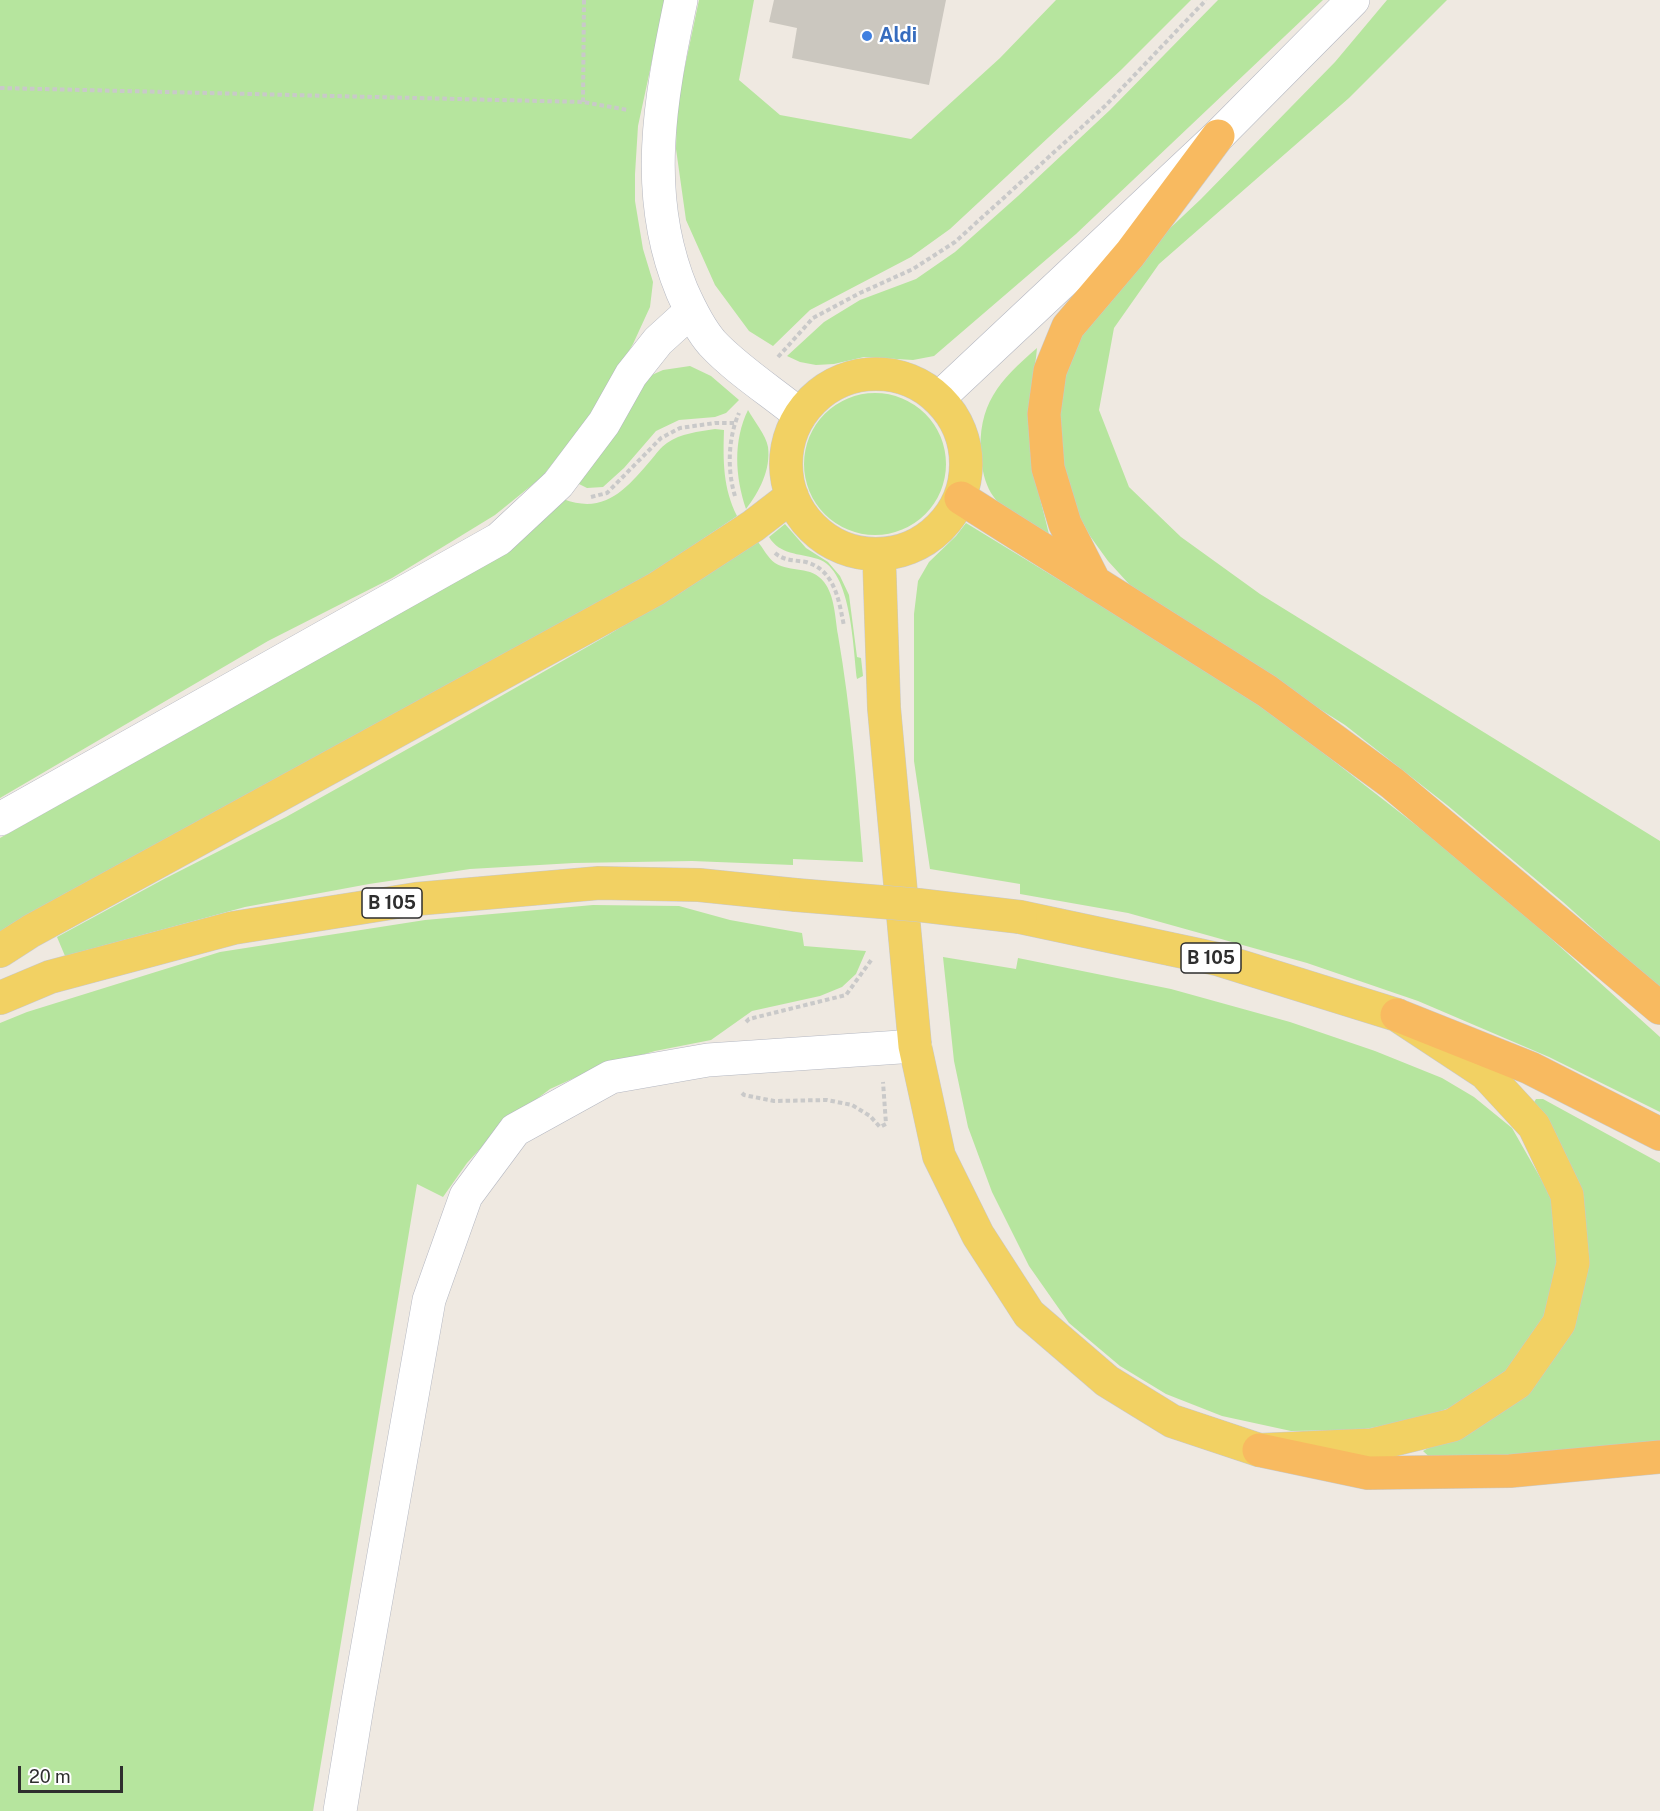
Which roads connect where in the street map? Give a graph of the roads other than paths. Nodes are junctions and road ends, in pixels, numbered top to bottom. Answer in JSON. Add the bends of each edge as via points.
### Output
{"nodes":[{"id":1,"x":681,"y":0,"type":"edge"},
{"id":2,"x":1353,"y":0,"type":"edge"},
{"id":3,"x":1218,"y":136,"type":"junction"},
{"id":4,"x":691,"y":311,"type":"junction"},
{"id":5,"x":939,"y":398,"type":"junction"},
{"id":6,"x":800,"y":415,"type":"junction"},
{"id":7,"x":792,"y":496,"type":"junction"},
{"id":8,"x":961,"y":498,"type":"junction"},
{"id":9,"x":879,"y":554,"type":"junction"},
{"id":10,"x":1096,"y":584,"type":"junction"},
{"id":11,"x":0,"y":819,"type":"edge"},
{"id":12,"x":0,"y":951,"type":"edge"},
{"id":13,"x":0,"y":998,"type":"edge"},
{"id":14,"x":1660,"y":1008,"type":"edge"},
{"id":15,"x":1397,"y":1015,"type":"junction"},
{"id":16,"x":915,"y":1046,"type":"junction"},
{"id":17,"x":1660,"y":1134,"type":"edge"},
{"id":18,"x":1259,"y":1450,"type":"junction"},
{"id":19,"x":1660,"y":1457,"type":"edge"},
{"id":20,"x":340,"y":1811,"type":"edge"}],
"edges":[{"from":1,"to":4,"type":"street","via":[[665,76],[657,157],[660,214],[672,268]]},
{"from":2,"to":3,"type":"street"},
{"from":3,"to":5,"type":"street"},
{"from":3,"to":10,"type":"highway","via":[[1130,254],[1068,327],[1050,371],[1044,414],[1048,468],[1065,524]]},
{"from":4,"to":6,"type":"street","via":[[711,342]]},
{"from":4,"to":11,"type":"street","via":[[658,341],[631,375],[604,423],[558,484],[499,539]]},
{"from":5,"to":6,"type":"main road","via":[[918,383],[892,374],[866,373],[840,381],[817,395]]},
{"from":5,"to":8,"type":"main road","via":[[954,417],[963,440],[967,464]]},
{"from":6,"to":7,"type":"main road","via":[[789,441],[786,468]]},
{"from":7,"to":9,"type":"main road","via":[[802,516],[817,532],[857,552]]},
{"from":7,"to":12,"type":"main road","via":[[656,589]]},
{"from":8,"to":9,"type":"main road","via":[[940,528],[922,541]]},
{"from":8,"to":10,"type":"highway"},
{"from":9,"to":16,"type":"main road","via":[[884,708]]},
{"from":10,"to":14,"type":"highway","via":[[1267,691],[1392,783]]},
{"from":13,"to":15,"type":"main road","number":"B 105","bridge":true,"via":[[50,977],[233,928],[416,899],[598,883],[699,885],[1020,917],[1217,959]]},
{"from":15,"to":17,"type":"highway","number":"B 105","via":[[1530,1068]]},
{"from":15,"to":18,"type":"main road","via":[[1485,1073],[1534,1126],[1567,1195],[1573,1263],[1560,1323],[1516,1383],[1453,1425],[1372,1445]]},
{"from":16,"to":18,"type":"main road","via":[[939,1156],[978,1236],[1029,1314],[1107,1381],[1172,1421]]},
{"from":16,"to":20,"type":"street","via":[[708,1060],[611,1077],[515,1130],[466,1196],[429,1300]]},
{"from":18,"to":19,"type":"highway","via":[[1368,1473],[1510,1471]]}]}
